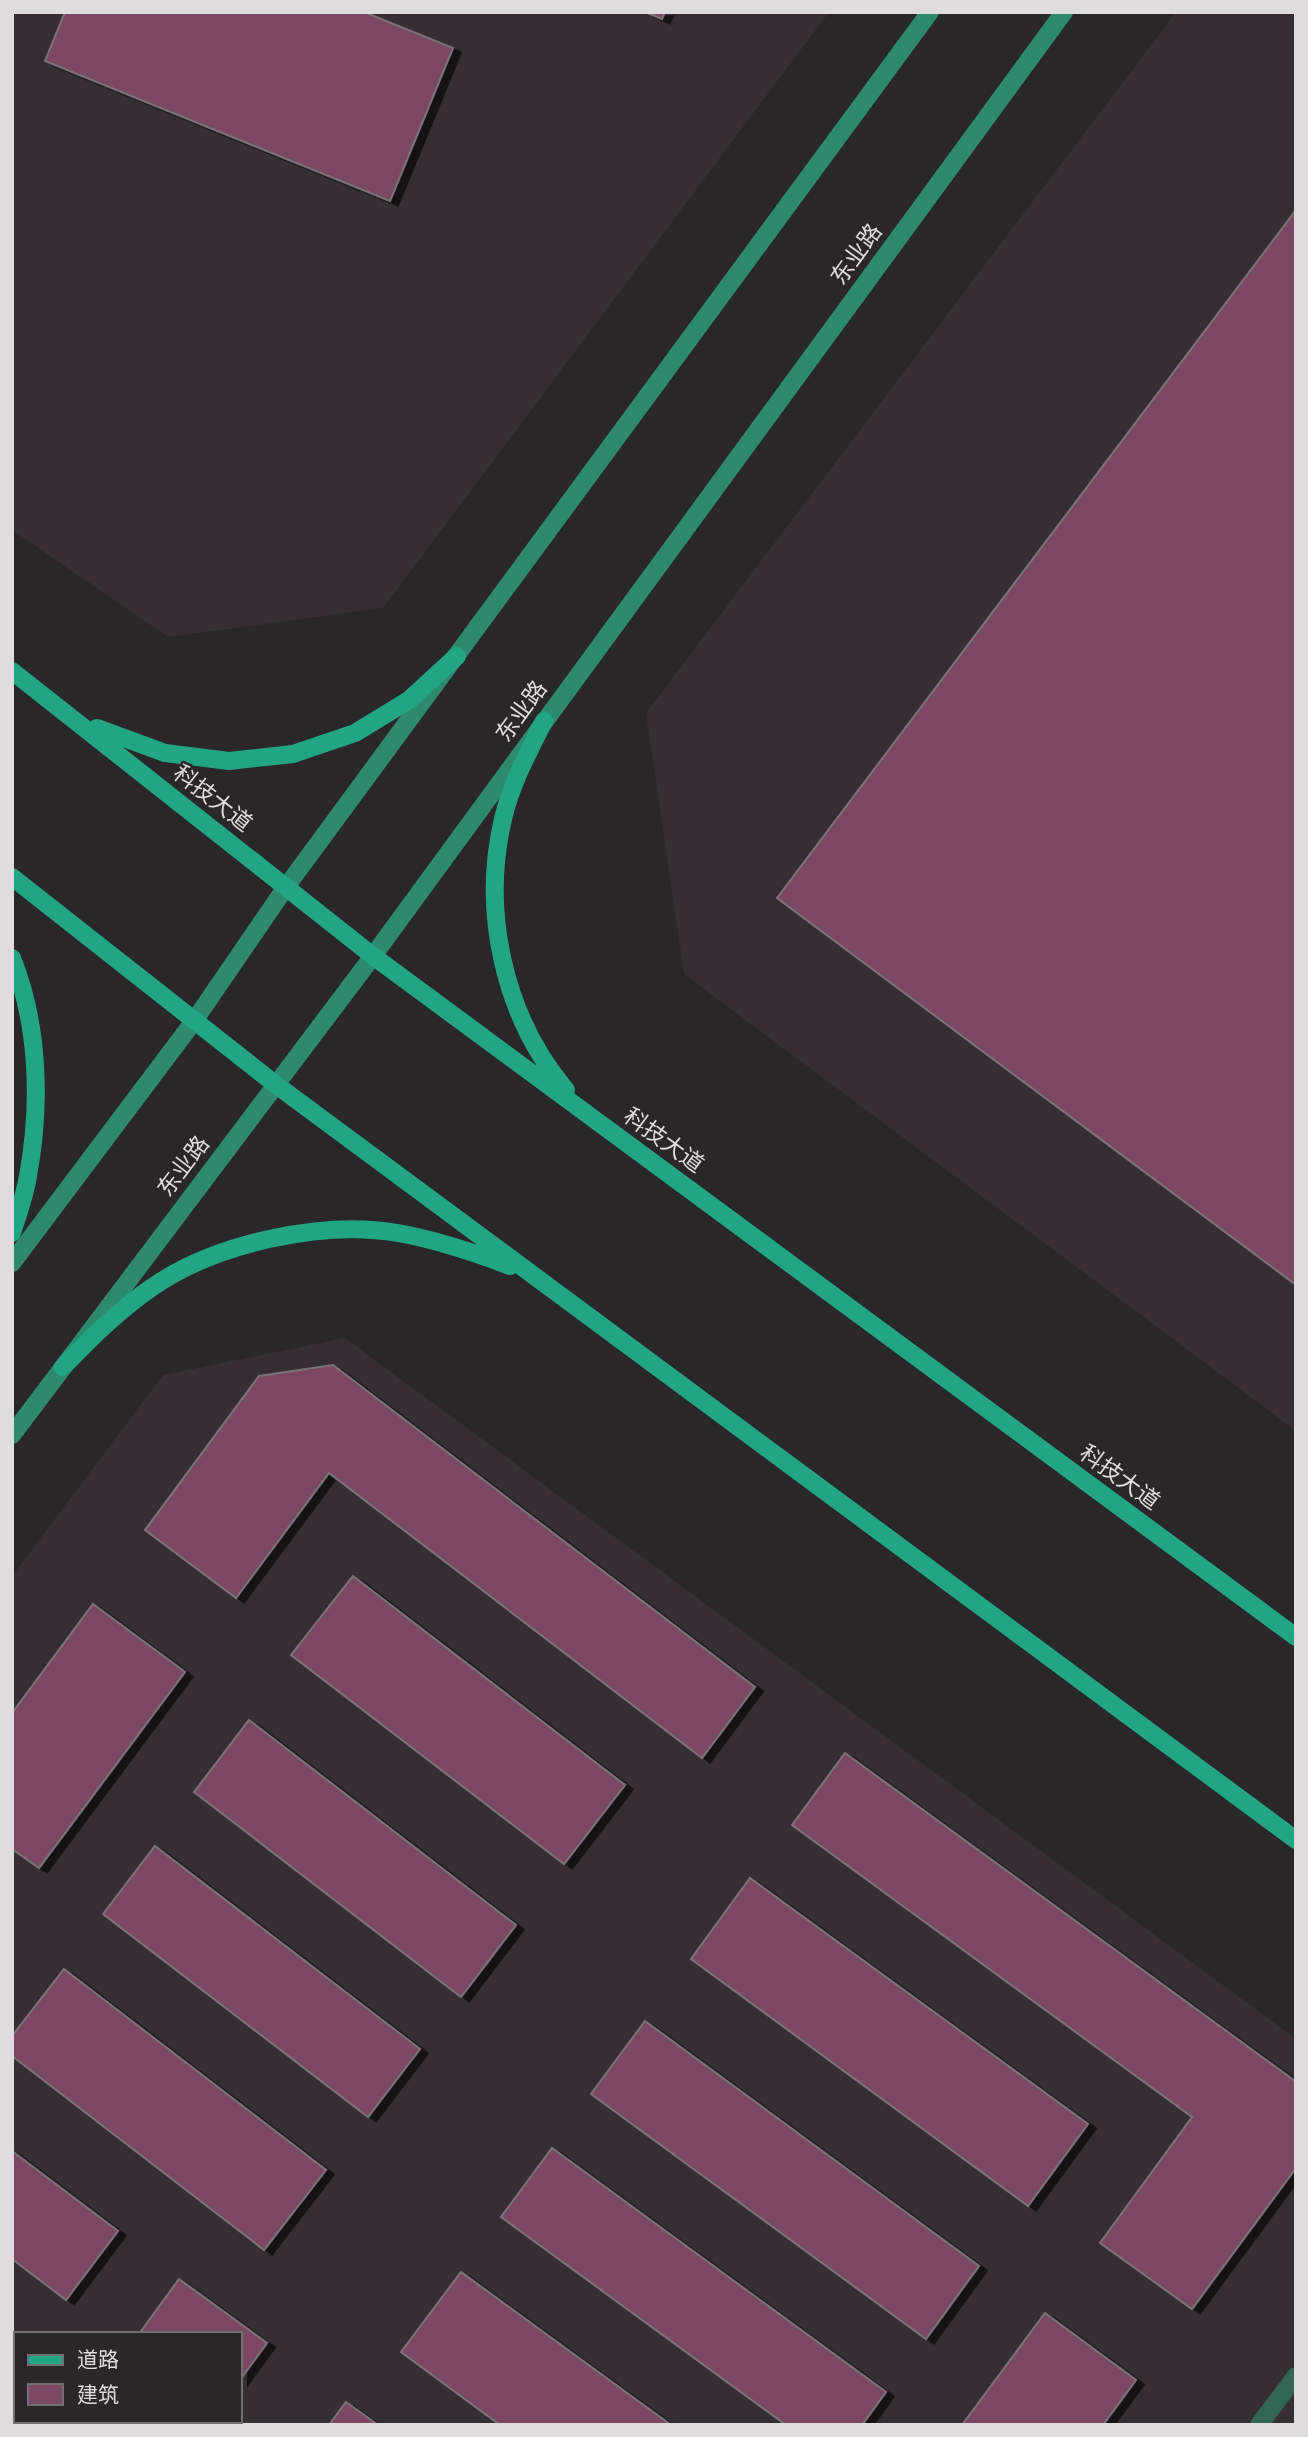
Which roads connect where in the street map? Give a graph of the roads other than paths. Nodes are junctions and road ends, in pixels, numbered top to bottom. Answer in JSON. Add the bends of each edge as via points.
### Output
{"nodes":[{"id":1,"x":930,"y":12,"type":"edge"},
{"id":2,"x":1064,"y":12,"type":"edge"},
{"id":3,"x":457,"y":656,"type":"junction"},
{"id":4,"x":12,"y":671,"type":"edge"},
{"id":5,"x":49,"y":699,"type":"junction"},
{"id":6,"x":544,"y":721,"type":"junction"},
{"id":7,"x":12,"y":877,"type":"edge"},
{"id":8,"x":286,"y":887,"type":"junction"},
{"id":9,"x":373,"y":956,"type":"junction"},
{"id":10,"x":12,"y":958,"type":"edge"},
{"id":11,"x":194,"y":1021,"type":"junction"},
{"id":12,"x":275,"y":1084,"type":"junction"},
{"id":13,"x":587,"y":1114,"type":"junction"},
{"id":14,"x":12,"y":1233,"type":"edge"},
{"id":15,"x":12,"y":1263,"type":"edge"},
{"id":16,"x":568,"y":1302,"type":"junction"},
{"id":17,"x":63,"y":1367,"type":"junction"},
{"id":18,"x":12,"y":1435,"type":"edge"},
{"id":19,"x":1296,"y":1637,"type":"edge"},
{"id":20,"x":1296,"y":1840,"type":"edge"},
{"id":21,"x":1296,"y":2375,"type":"edge"},
{"id":22,"x":1259,"y":2425,"type":"edge"}],
"edges":[{"from":1,"to":3,"type":"street"},
{"from":2,"to":6,"type":"street","name":"东业路"},
{"from":3,"to":5,"type":"main road","via":[[410,700],[355,733],[293,754],[229,761],[165,753],[104,733]]},
{"from":3,"to":8,"type":"street"},
{"from":4,"to":5,"type":"main road","name":"科技大道"},
{"from":5,"to":8,"type":"main road","name":"科技大道"},
{"from":6,"to":9,"type":"street","name":"东业路"},
{"from":6,"to":13,"type":"main road","via":[[520,768],[503,819],[495,871],[496,925],[506,977],[525,1027],[552,1073]]},
{"from":7,"to":11,"type":"main road"},
{"from":8,"to":9,"type":"main road","name":"科技大道"},
{"from":8,"to":11,"type":"street"},
{"from":9,"to":12,"type":"street","name":"东业路"},
{"from":9,"to":13,"type":"main road","name":"科技大道"},
{"from":10,"to":14,"type":"main road","via":[[33,1040],[37,1109],[28,1178]]},
{"from":11,"to":12,"type":"main road"},
{"from":11,"to":15,"type":"street"},
{"from":12,"to":16,"type":"main road"},
{"from":12,"to":17,"type":"street","name":"东业路"},
{"from":13,"to":19,"type":"main road","name":"科技大道"},
{"from":16,"to":17,"type":"main road","via":[[515,1268],[456,1246],[396,1233],[321,1231],[271,1238],[211,1256],[156,1285],[106,1322]]},
{"from":16,"to":20,"type":"main road"},
{"from":17,"to":18,"type":"street","name":"东业路"},
{"from":21,"to":22,"type":"street"}]}
